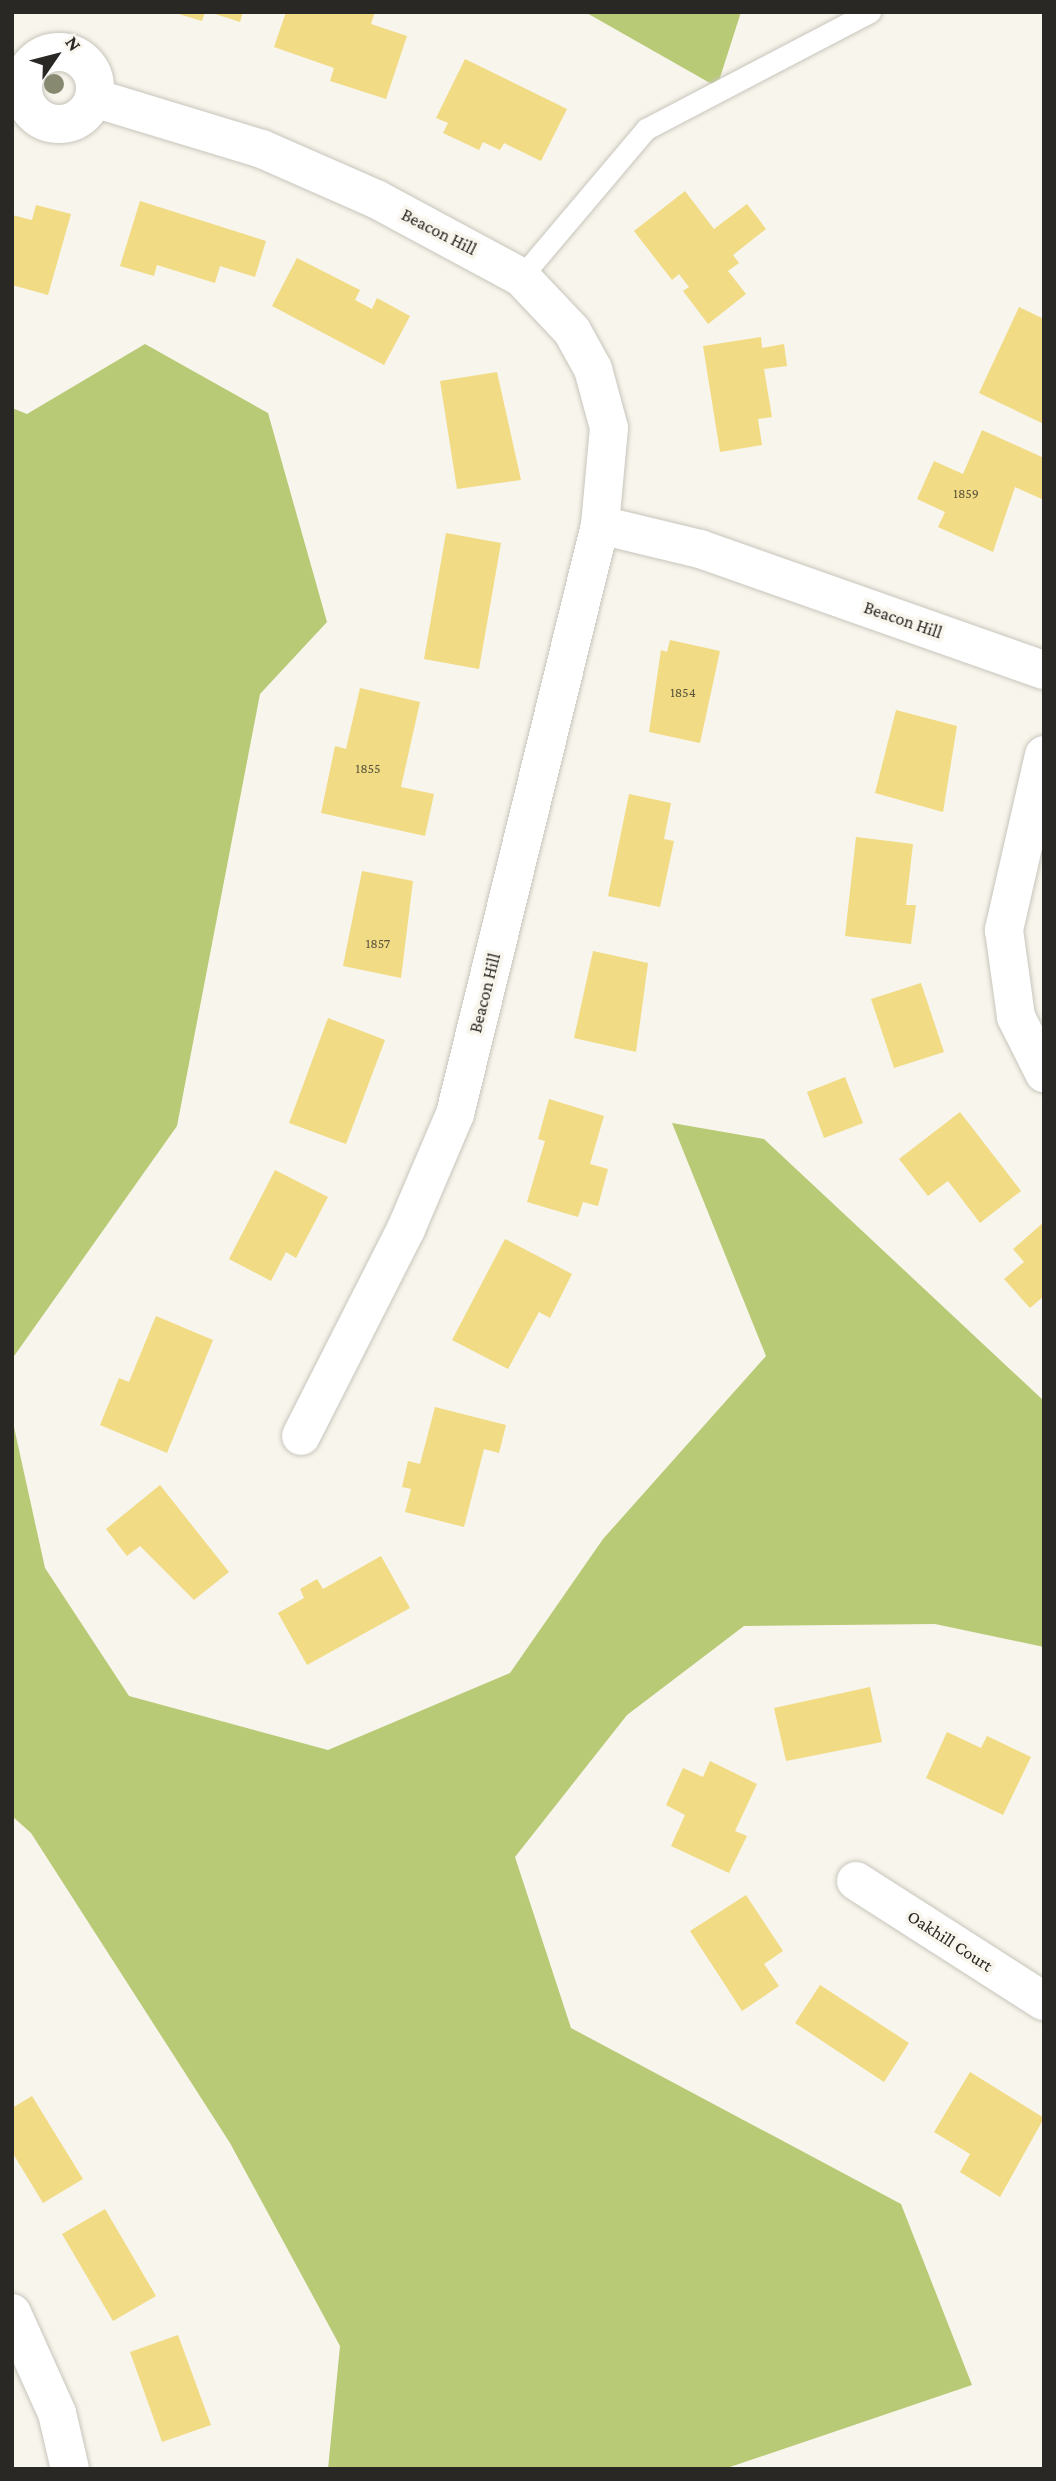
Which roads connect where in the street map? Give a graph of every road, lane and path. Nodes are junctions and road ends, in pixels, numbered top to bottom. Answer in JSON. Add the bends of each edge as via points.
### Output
{"nodes":[{"id":1,"x":870,"y":12,"type":"edge"},
{"id":2,"x":94,"y":98,"type":"dead end"},
{"id":3,"x":521,"y":277,"type":"junction"},
{"id":4,"x":600,"y":525,"type":"junction"},
{"id":5,"x":1044,"y":670,"type":"edge"},
{"id":6,"x":1044,"y":755,"type":"edge"},
{"id":7,"x":1044,"y":1073,"type":"edge"},
{"id":8,"x":301,"y":1436,"type":"dead end"},
{"id":9,"x":856,"y":1881,"type":"dead end"},
{"id":10,"x":1044,"y":2001,"type":"edge"},
{"id":11,"x":12,"y":2313,"type":"edge"},
{"id":12,"x":70,"y":2469,"type":"edge"}],
"edges":[{"from":1,"to":3,"type":"lane","via":[[646,129]]},
{"from":2,"to":3,"type":"street","name":"Beacon Hill","via":[[262,149],[376,199]]},
{"from":3,"to":4,"type":"street","name":"Beacon Hill","via":[[572,331],[593,369],[609,428]]},
{"from":4,"to":5,"type":"street","name":"Beacon Hill","via":[[700,549]]},
{"from":4,"to":8,"type":"street","name":"Beacon Hill","via":[[454,1114],[406,1229]]},
{"from":6,"to":7,"type":"street","via":[[1004,930],[1016,1017]]},
{"from":9,"to":10,"type":"street","name":"Oakhill Court"},
{"from":11,"to":12,"type":"street","via":[[57,2413]]}]}
